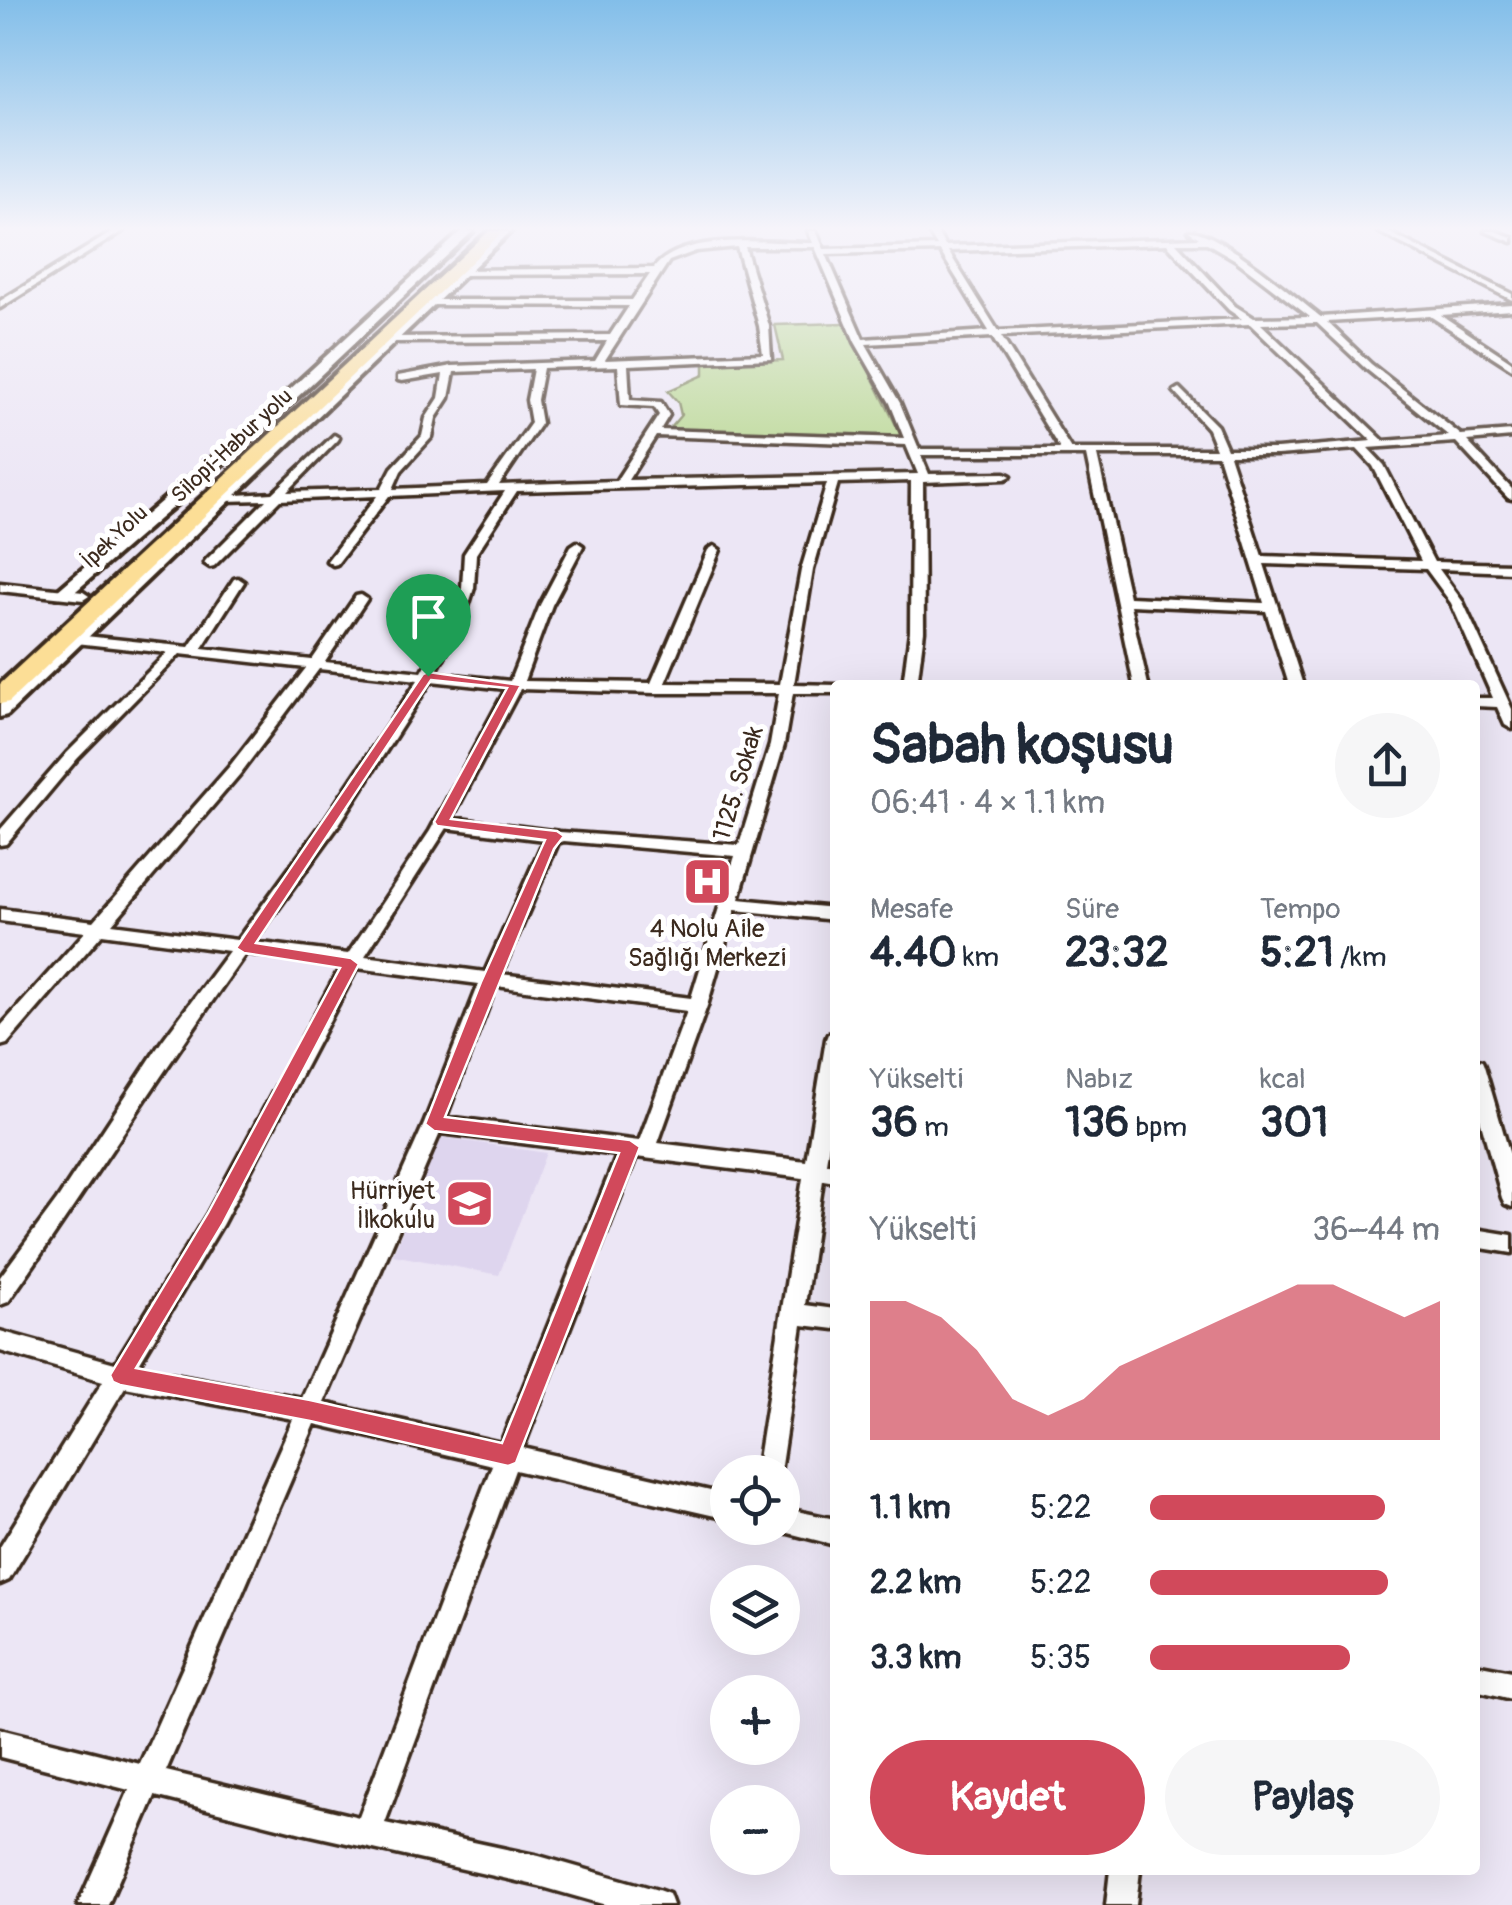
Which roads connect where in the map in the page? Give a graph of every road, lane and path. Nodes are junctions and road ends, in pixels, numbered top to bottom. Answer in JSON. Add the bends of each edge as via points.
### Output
{"nodes":[{"id":1,"x":371,"y":320,"type":"edge"},
{"id":2,"x":380,"y":320,"type":"edge"},
{"id":3,"x":400,"y":320,"type":"edge"},
{"id":4,"x":412,"y":320,"type":"edge"},
{"id":5,"x":625,"y":320,"type":"edge"},
{"id":6,"x":762,"y":320,"type":"edge"},
{"id":7,"x":850,"y":320,"type":"edge"},
{"id":8,"x":988,"y":320,"type":"edge"},
{"id":9,"x":1249,"y":320,"type":"edge"},
{"id":10,"x":1304,"y":320,"type":"edge"},
{"id":11,"x":1319,"y":320,"type":"edge"},
{"id":12,"x":1442,"y":320,"type":"edge"},
{"id":13,"x":1254,"y":323,"type":"junction"},
{"id":14,"x":997,"y":334,"type":"junction"},
{"id":15,"x":612,"y":338,"type":"junction"},
{"id":16,"x":393,"y":339,"type":"junction"},
{"id":17,"x":860,"y":342,"type":"junction"},
{"id":18,"x":622,"y":363,"type":"junction"},
{"id":19,"x":599,"y":364,"type":"junction"},
{"id":20,"x":539,"y":366,"type":"junction"},
{"id":21,"x":1512,"y":366,"type":"edge"},
{"id":22,"x":448,"y":370,"type":"junction"},
{"id":23,"x":402,"y":378,"type":"dead end"},
{"id":24,"x":1180,"y":391,"type":"dead end"},
{"id":25,"x":653,"y":433,"type":"junction"},
{"id":26,"x":1512,"y":434,"type":"edge"},
{"id":27,"x":334,"y":438,"type":"dead end"},
{"id":28,"x":1459,"y":438,"type":"junction"},
{"id":29,"x":1382,"y":445,"type":"junction"},
{"id":30,"x":1360,"y":446,"type":"junction"},
{"id":31,"x":914,"y":447,"type":"junction"},
{"id":32,"x":1068,"y":453,"type":"junction"},
{"id":33,"x":1091,"y":453,"type":"junction"},
{"id":34,"x":1223,"y":453,"type":"junction"},
{"id":35,"x":1004,"y":476,"type":"dead end"},
{"id":36,"x":921,"y":479,"type":"junction"},
{"id":37,"x":833,"y":481,"type":"junction"},
{"id":38,"x":620,"y":484,"type":"junction"},
{"id":39,"x":491,"y":488,"type":"junction"},
{"id":40,"x":514,"y":488,"type":"junction"},
{"id":41,"x":385,"y":493,"type":"junction"},
{"id":42,"x":1512,"y":496,"type":"edge"},
{"id":43,"x":274,"y":497,"type":"junction"},
{"id":44,"x":224,"y":498,"type":"junction"},
{"id":45,"x":578,"y":546,"type":"dead end"},
{"id":46,"x":714,"y":550,"type":"dead end"},
{"id":47,"x":1257,"y":560,"type":"junction"},
{"id":48,"x":333,"y":561,"type":"dead end"},
{"id":49,"x":210,"y":563,"type":"dead end"},
{"id":50,"x":1429,"y":565,"type":"junction"},
{"id":51,"x":1512,"y":568,"type":"edge"},
{"id":52,"x":238,"y":582,"type":"dead end"},
{"id":53,"x":0,"y":587,"type":"edge"},
{"id":54,"x":73,"y":595,"type":"junction"},
{"id":55,"x":361,"y":599,"type":"dead end"},
{"id":56,"x":1124,"y":601,"type":"junction"},
{"id":57,"x":1272,"y":607,"type":"junction"},
{"id":58,"x":76,"y":639,"type":"junction"},
{"id":59,"x":185,"y":651,"type":"junction"},
{"id":60,"x":318,"y":666,"type":"junction"},
{"id":61,"x":0,"y":672,"type":"edge"},
{"id":62,"x":428,"y":676,"type":"junction"},
{"id":63,"x":911,"y":680,"type":"edge"},
{"id":64,"x":1141,"y":680,"type":"edge"},
{"id":65,"x":1294,"y":680,"type":"edge"},
{"id":66,"x":515,"y":685,"type":"junction"},
{"id":67,"x":656,"y":689,"type":"junction"},
{"id":68,"x":786,"y":689,"type":"junction"},
{"id":69,"x":830,"y":689,"type":"edge"},
{"id":70,"x":0,"y":696,"type":"edge"},
{"id":71,"x":1480,"y":702,"type":"edge"},
{"id":72,"x":1502,"y":703,"type":"junction"},
{"id":73,"x":0,"y":712,"type":"edge"},
{"id":74,"x":1512,"y":725,"type":"edge"},
{"id":75,"x":442,"y":822,"type":"junction"},
{"id":76,"x":557,"y":836,"type":"junction"},
{"id":77,"x":0,"y":840,"type":"edge"},
{"id":78,"x":742,"y":851,"type":"junction"},
{"id":79,"x":729,"y":904,"type":"junction"},
{"id":80,"x":830,"y":914,"type":"edge"},
{"id":81,"x":0,"y":915,"type":"edge"},
{"id":82,"x":94,"y":930,"type":"junction"},
{"id":83,"x":244,"y":948,"type":"junction"},
{"id":84,"x":351,"y":964,"type":"junction"},
{"id":85,"x":489,"y":982,"type":"junction"},
{"id":86,"x":698,"y":1006,"type":"junction"},
{"id":87,"x":0,"y":1039,"type":"edge"},
{"id":88,"x":1480,"y":1084,"type":"edge"},
{"id":89,"x":830,"y":1099,"type":"edge"},
{"id":90,"x":434,"y":1124,"type":"junction"},
{"id":91,"x":638,"y":1148,"type":"junction"},
{"id":92,"x":824,"y":1172,"type":"edge"},
{"id":93,"x":1512,"y":1198,"type":"edge"},
{"id":94,"x":1480,"y":1239,"type":"edge"},
{"id":95,"x":1512,"y":1244,"type":"edge"},
{"id":96,"x":0,"y":1295,"type":"edge"},
{"id":97,"x":792,"y":1314,"type":"junction"},
{"id":98,"x":830,"y":1318,"type":"edge"},
{"id":99,"x":0,"y":1340,"type":"edge"},
{"id":100,"x":120,"y":1375,"type":"junction"},
{"id":101,"x":310,"y":1410,"type":"junction"},
{"id":102,"x":508,"y":1455,"type":"junction"},
{"id":103,"x":771,"y":1455,"type":"edge"},
{"id":104,"x":710,"y":1503,"type":"edge"},
{"id":105,"x":800,"y":1524,"type":"edge"},
{"id":106,"x":830,"y":1531,"type":"edge"},
{"id":107,"x":0,"y":1572,"type":"edge"},
{"id":108,"x":1480,"y":1678,"type":"edge"},
{"id":109,"x":1512,"y":1685,"type":"edge"},
{"id":110,"x":0,"y":1744,"type":"edge"},
{"id":111,"x":148,"y":1780,"type":"junction"},
{"id":112,"x":366,"y":1834,"type":"junction"},
{"id":113,"x":1124,"y":1875,"type":"edge"},
{"id":114,"x":626,"y":1901,"type":"edge"},
{"id":115,"x":93,"y":1905,"type":"edge"},
{"id":116,"x":658,"y":1905,"type":"edge"},
{"id":117,"x":1121,"y":1905,"type":"edge"}],
"edges":[{"from":1,"to":54,"type":"street"},
{"from":2,"to":54,"type":"highway","name":"İpek Yolu"},
{"from":3,"to":70,"type":"highway","name":"Silopi-Habur yolu"},
{"from":4,"to":16,"type":"street"},
{"from":5,"to":15,"type":"street"},
{"from":6,"to":18,"type":"street","via":[[768,357]]},
{"from":7,"to":17,"type":"street"},
{"from":8,"to":14,"type":"street"},
{"from":9,"to":13,"type":"street"},
{"from":10,"to":13,"type":"street"},
{"from":11,"to":28,"type":"street"},
{"from":12,"to":21,"type":"street"},
{"from":13,"to":14,"type":"street"},
{"from":13,"to":29,"type":"street"},
{"from":14,"to":17,"type":"street"},
{"from":14,"to":32,"type":"street"},
{"from":15,"to":16,"type":"street"},
{"from":15,"to":19,"type":"street"},
{"from":16,"to":44,"type":"street"},
{"from":17,"to":31,"type":"street"},
{"from":18,"to":19,"type":"street"},
{"from":18,"to":25,"type":"street","via":[[625,403],[664,409]]},
{"from":19,"to":20,"type":"street"},
{"from":20,"to":22,"type":"street"},
{"from":20,"to":39,"type":"street","via":[[532,400],[536,423]]},
{"from":22,"to":23,"type":"street"},
{"from":22,"to":41,"type":"street","via":[[427,436]]},
{"from":24,"to":34,"type":"street","via":[[1213,428]]},
{"from":25,"to":31,"type":"street"},
{"from":25,"to":38,"type":"street"},
{"from":26,"to":28,"type":"street"},
{"from":27,"to":43,"type":"street"},
{"from":28,"to":29,"type":"street"},
{"from":28,"to":42,"type":"street"},
{"from":29,"to":30,"type":"street"},
{"from":30,"to":34,"type":"street"},
{"from":30,"to":50,"type":"street","via":[[1378,465]]},
{"from":31,"to":32,"type":"street"},
{"from":31,"to":36,"type":"street"},
{"from":32,"to":33,"type":"street"},
{"from":33,"to":34,"type":"street"},
{"from":33,"to":56,"type":"street"},
{"from":34,"to":47,"type":"street"},
{"from":35,"to":36,"type":"street"},
{"from":36,"to":37,"type":"street"},
{"from":36,"to":63,"type":"street"},
{"from":37,"to":38,"type":"street"},
{"from":37,"to":68,"type":"street","name":"1125. Sokak","via":[[806,570]]},
{"from":38,"to":40,"type":"street"},
{"from":39,"to":40,"type":"street"},
{"from":39,"to":41,"type":"street"},
{"from":40,"to":62,"type":"street","via":[[470,554],[468,588]]},
{"from":41,"to":43,"type":"street"},
{"from":41,"to":48,"type":"street"},
{"from":43,"to":44,"type":"street"},
{"from":43,"to":49,"type":"street"},
{"from":44,"to":58,"type":"street"},
{"from":45,"to":66,"type":"street"},
{"from":46,"to":67,"type":"street"},
{"from":47,"to":50,"type":"street"},
{"from":47,"to":57,"type":"street"},
{"from":50,"to":51,"type":"street"},
{"from":50,"to":72,"type":"street","via":[[1458,602]]},
{"from":52,"to":59,"type":"street"},
{"from":53,"to":54,"type":"street"},
{"from":54,"to":61,"type":"highway","name":"İpek Yolu"},
{"from":55,"to":60,"type":"street"},
{"from":56,"to":57,"type":"street"},
{"from":56,"to":64,"type":"street"},
{"from":57,"to":65,"type":"street"},
{"from":58,"to":59,"type":"street"},
{"from":58,"to":73,"type":"street"},
{"from":59,"to":60,"type":"street"},
{"from":59,"to":77,"type":"street","via":[[72,756]]},
{"from":60,"to":62,"type":"street"},
{"from":60,"to":82,"type":"street"},
{"from":62,"to":66,"type":"street"},
{"from":62,"to":83,"type":"street"},
{"from":66,"to":67,"type":"street"},
{"from":66,"to":75,"type":"street"},
{"from":67,"to":68,"type":"street"},
{"from":68,"to":69,"type":"street"},
{"from":68,"to":78,"type":"street","name":"1125. Sokak","via":[[777,746]]},
{"from":71,"to":72,"type":"street"},
{"from":72,"to":74,"type":"street"},
{"from":75,"to":76,"type":"street"},
{"from":75,"to":84,"type":"street"},
{"from":76,"to":78,"type":"street"},
{"from":76,"to":85,"type":"street"},
{"from":78,"to":79,"type":"street","name":"1125. Sokak"},
{"from":79,"to":80,"type":"street"},
{"from":79,"to":86,"type":"street","name":"1125. Sokak"},
{"from":81,"to":82,"type":"street"},
{"from":82,"to":83,"type":"street"},
{"from":82,"to":87,"type":"street"},
{"from":83,"to":84,"type":"street"},
{"from":83,"to":96,"type":"street","via":[[168,1046]]},
{"from":84,"to":85,"type":"street"},
{"from":84,"to":100,"type":"street","via":[[215,1219]]},
{"from":85,"to":86,"type":"street"},
{"from":85,"to":90,"type":"street"},
{"from":86,"to":91,"type":"street","name":"1125. Sokak"},
{"from":88,"to":93,"type":"street"},
{"from":89,"to":92,"type":"street"},
{"from":90,"to":91,"type":"street"},
{"from":90,"to":101,"type":"street"},
{"from":91,"to":92,"type":"street"},
{"from":91,"to":102,"type":"street","name":"1125. Sokak"},
{"from":92,"to":97,"type":"street"},
{"from":94,"to":95,"type":"street"},
{"from":97,"to":98,"type":"street"},
{"from":97,"to":103,"type":"street"},
{"from":99,"to":100,"type":"street"},
{"from":100,"to":101,"type":"street"},
{"from":100,"to":107,"type":"street"},
{"from":101,"to":102,"type":"street"},
{"from":101,"to":111,"type":"street"},
{"from":102,"to":104,"type":"street"},
{"from":102,"to":112,"type":"street","name":"1125. Sokak"},
{"from":105,"to":106,"type":"street"},
{"from":108,"to":109,"type":"street"},
{"from":110,"to":111,"type":"street"},
{"from":111,"to":112,"type":"street"},
{"from":111,"to":115,"type":"street"},
{"from":112,"to":114,"type":"street","via":[[539,1871]]},
{"from":113,"to":117,"type":"street"},
{"from":114,"to":116,"type":"street"}]}
